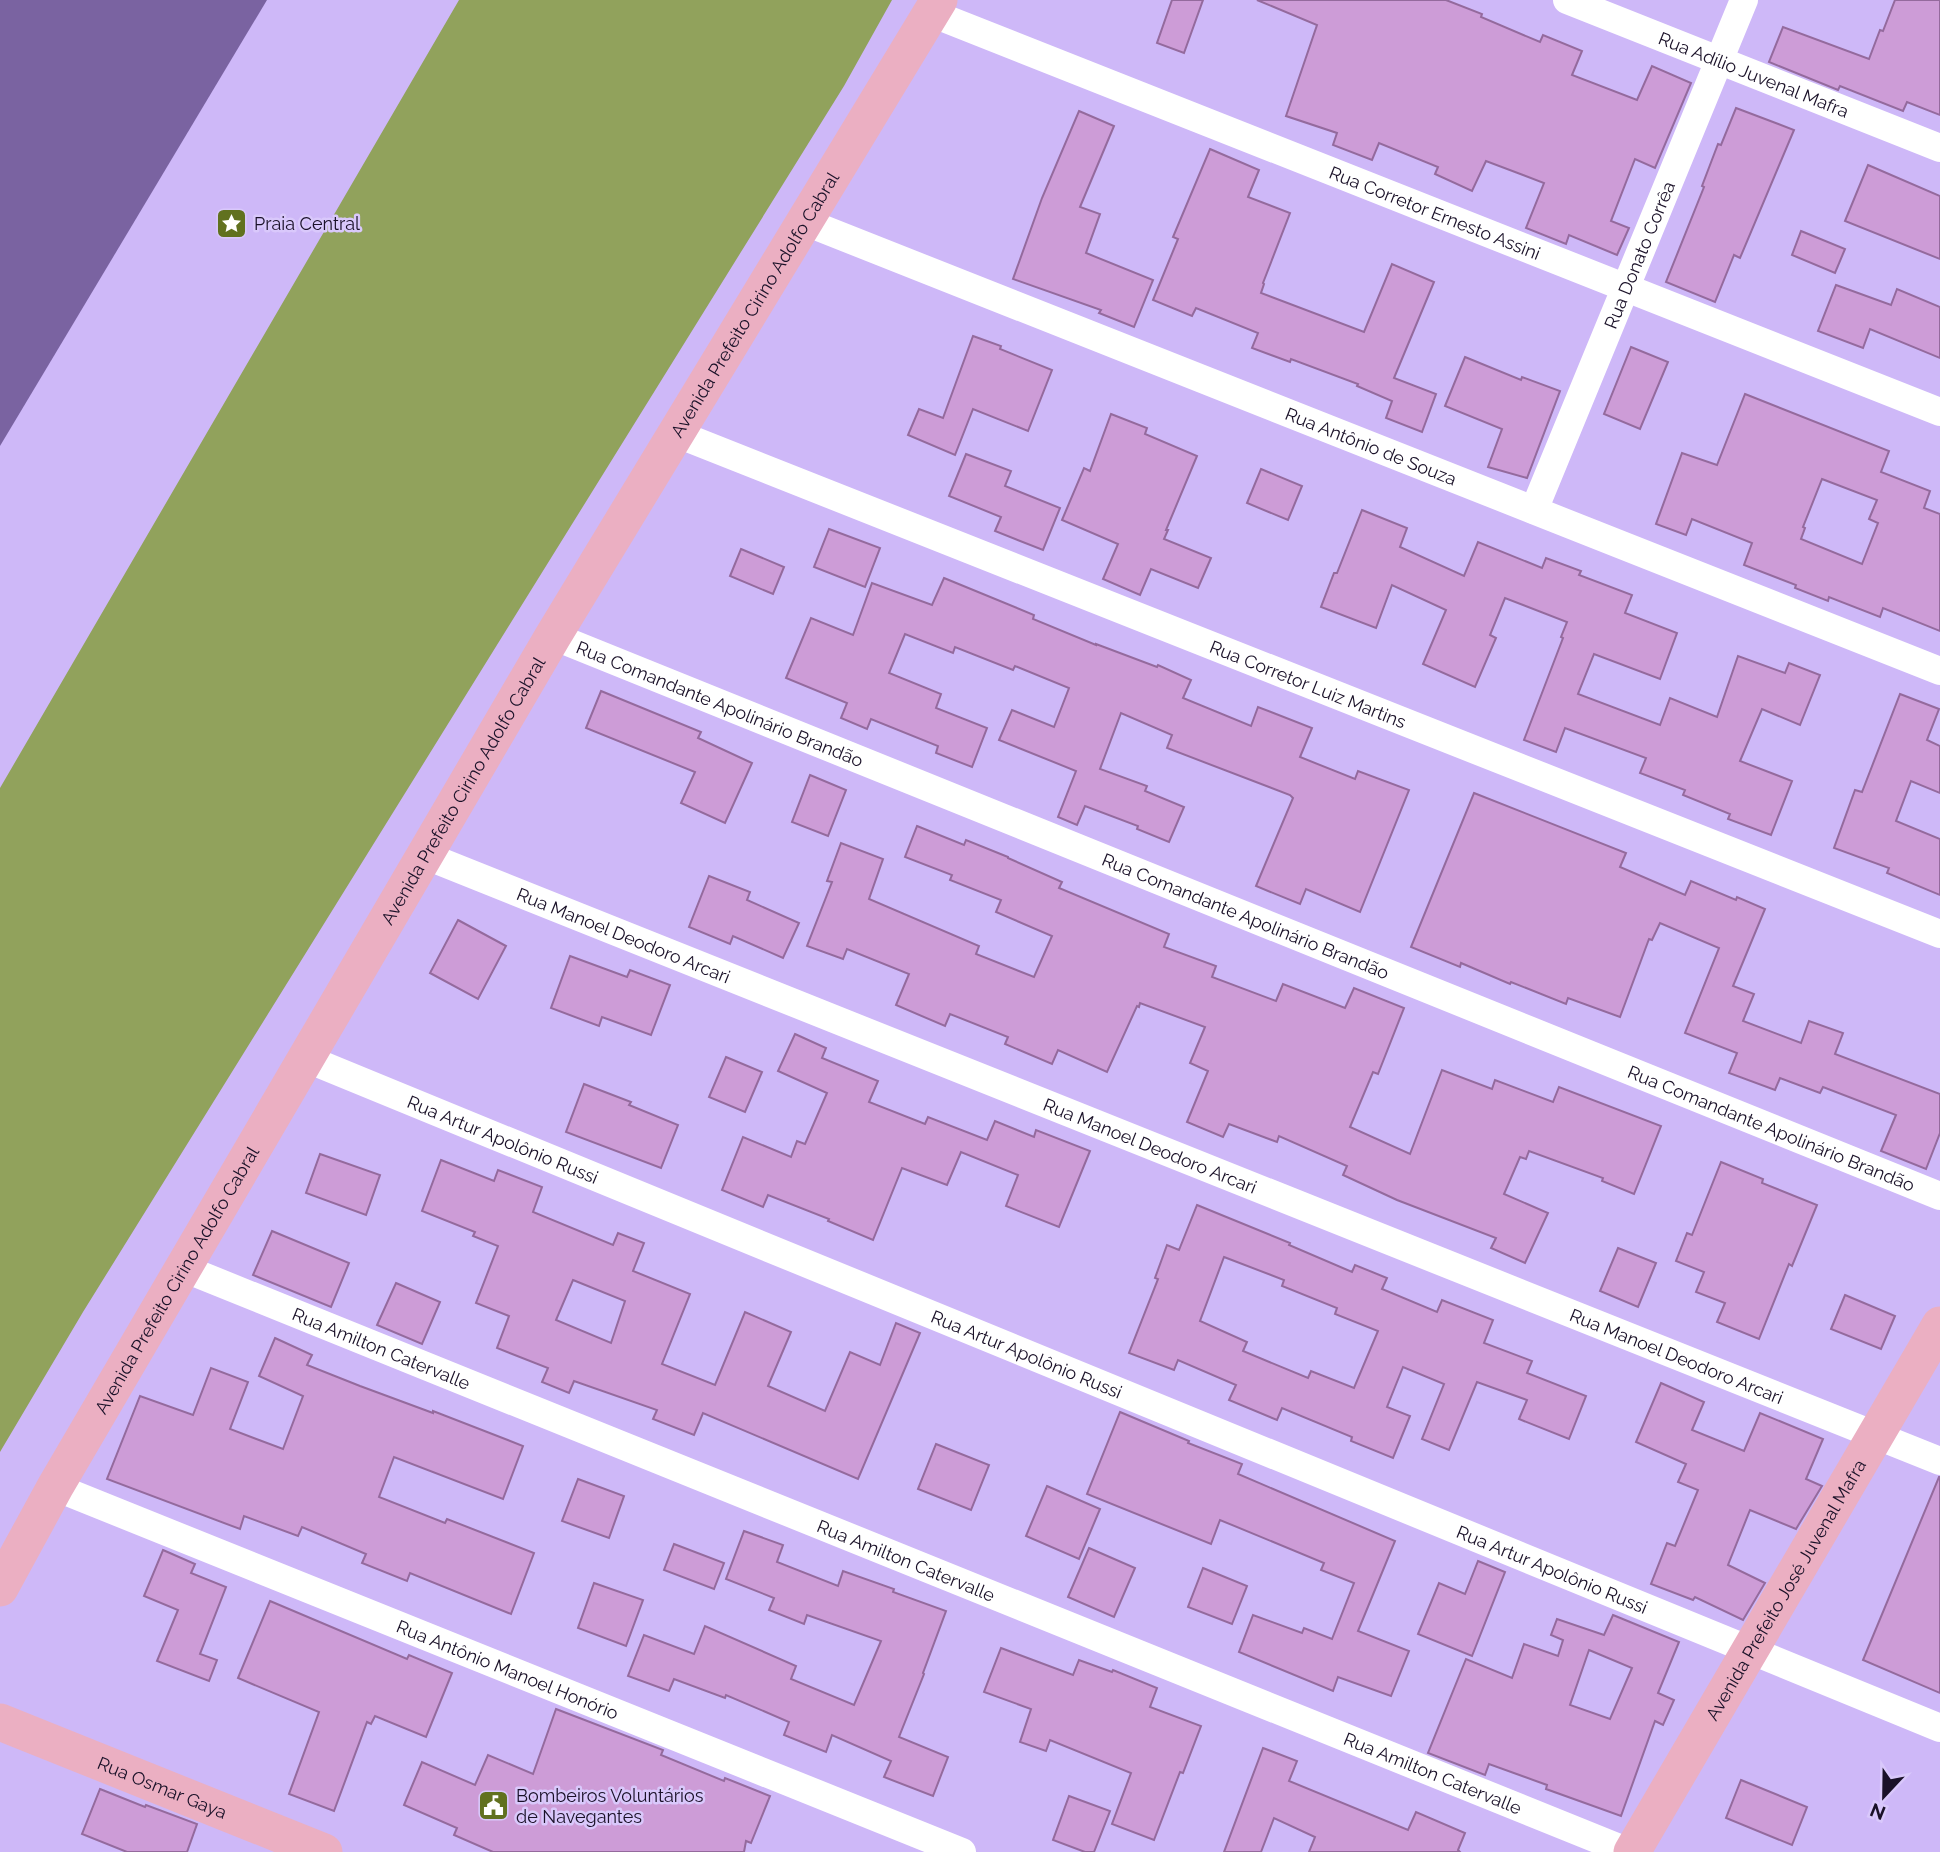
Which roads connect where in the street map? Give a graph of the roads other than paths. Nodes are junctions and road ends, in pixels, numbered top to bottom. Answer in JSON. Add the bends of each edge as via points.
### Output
{"nodes":[{"id":1,"x":1567,"y":0,"type":"edge"},
{"id":2,"x":1744,"y":0,"type":"edge"},
{"id":3,"x":935,"y":6,"type":"edge"},
{"id":4,"x":1719,"y":61,"type":"junction"},
{"id":5,"x":1940,"y":148,"type":"edge"},
{"id":6,"x":803,"y":221,"type":"junction"},
{"id":7,"x":1626,"y":288,"type":"junction"},
{"id":8,"x":1940,"y":412,"type":"edge"},
{"id":9,"x":675,"y":433,"type":"junction"},
{"id":10,"x":1534,"y":510,"type":"junction"},
{"id":11,"x":553,"y":636,"type":"junction"},
{"id":12,"x":1940,"y":671,"type":"edge"},
{"id":13,"x":424,"y":855,"type":"junction"},
{"id":14,"x":1940,"y":934,"type":"edge"},
{"id":15,"x":305,"y":1058,"type":"junction"},
{"id":16,"x":1940,"y":1196,"type":"edge"},
{"id":17,"x":183,"y":1268,"type":"junction"},
{"id":18,"x":1940,"y":1325,"type":"edge"},
{"id":19,"x":1876,"y":1435,"type":"junction"},
{"id":20,"x":1940,"y":1461,"type":"edge"},
{"id":21,"x":55,"y":1487,"type":"junction"},
{"id":22,"x":0,"y":1588,"type":"edge"},
{"id":23,"x":1750,"y":1650,"type":"junction"},
{"id":24,"x":0,"y":1722,"type":"edge"},
{"id":25,"x":1940,"y":1727,"type":"edge"},
{"id":26,"x":324,"y":1852,"type":"edge"},
{"id":27,"x":962,"y":1852,"type":"edge"},
{"id":28,"x":1631,"y":1852,"type":"edge"}],
"edges":[{"from":1,"to":4,"type":"street","name":"Rua Adílio Juvenal Mafra"},
{"from":2,"to":4,"type":"street","name":"Rua Donato Corrêa"},
{"from":3,"to":6,"type":"main road","name":"Avenida Prefeito Cirino Adolfo Cabral"},
{"from":3,"to":7,"type":"street","name":"Rua Corretor Ernesto Assini"},
{"from":4,"to":5,"type":"street","name":"Rua Adílio Juvenal Mafra"},
{"from":4,"to":7,"type":"street","name":"Rua Donato Corrêa"},
{"from":6,"to":9,"type":"main road","name":"Avenida Prefeito Cirino Adolfo Cabral"},
{"from":6,"to":10,"type":"street","name":"Rua Antônio de Souza"},
{"from":7,"to":8,"type":"street","name":"Rua Corretor Ernesto Assini"},
{"from":7,"to":10,"type":"street","name":"Rua Donato Corrêa"},
{"from":9,"to":11,"type":"main road","name":"Avenida Prefeito Cirino Adolfo Cabral"},
{"from":9,"to":14,"type":"street","name":"Rua Corretor Luiz Martins"},
{"from":10,"to":12,"type":"street","name":"Rua Antônio de Souza"},
{"from":11,"to":13,"type":"main road","name":"Avenida Prefeito Cirino Adolfo Cabral"},
{"from":11,"to":16,"type":"street","name":"Rua Comandante Apolinário Brandão"},
{"from":13,"to":15,"type":"main road","name":"Avenida Prefeito Cirino Adolfo Cabral"},
{"from":13,"to":19,"type":"street","name":"Rua Manoel Deodoro Arcari"},
{"from":15,"to":17,"type":"main road","name":"Avenida Prefeito Cirino Adolfo Cabral"},
{"from":15,"to":23,"type":"street","name":"Rua Artur Apolônio Russi"},
{"from":17,"to":21,"type":"main road","name":"Avenida Prefeito Cirino Adolfo Cabral"},
{"from":17,"to":28,"type":"street","name":"Rua Amilton Catervalle"},
{"from":18,"to":19,"type":"main road","name":"Avenida Prefeito José Juvenal Mafra"},
{"from":19,"to":20,"type":"street","name":"Rua Manoel Deodoro Arcari"},
{"from":19,"to":23,"type":"main road","name":"Avenida Prefeito José Juvenal Mafra"},
{"from":21,"to":22,"type":"main road","name":"Avenida Prefeito Cirino Adolfo Cabral"},
{"from":21,"to":27,"type":"street","name":"Rua Antônio Manoel Honório"},
{"from":23,"to":25,"type":"street","name":"Rua Artur Apolônio Russi"},
{"from":23,"to":28,"type":"main road","name":"Avenida Prefeito José Juvenal Mafra"},
{"from":24,"to":26,"type":"main road","name":"Rua Osmar Gaya"}]}
